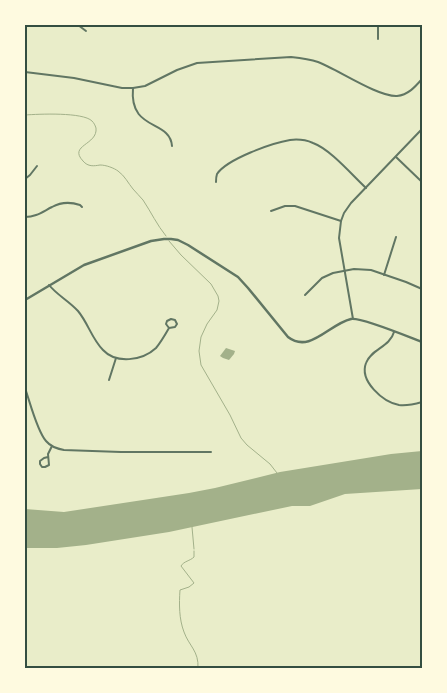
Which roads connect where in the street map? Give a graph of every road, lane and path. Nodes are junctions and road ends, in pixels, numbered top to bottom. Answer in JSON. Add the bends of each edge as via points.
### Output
{"nodes":[{"id":1,"x":78,"y":25,"type":"edge"},
{"id":2,"x":378,"y":25,"type":"edge"},
{"id":3,"x":86,"y":31,"type":"dead end"},
{"id":4,"x":378,"y":39,"type":"dead end"},
{"id":5,"x":25,"y":72,"type":"edge"},
{"id":6,"x":422,"y":79,"type":"edge"},
{"id":7,"x":134,"y":88,"type":"junction"},
{"id":8,"x":422,"y":129,"type":"edge"},
{"id":9,"x":172,"y":146,"type":"dead end"},
{"id":10,"x":396,"y":157,"type":"junction"},
{"id":11,"x":37,"y":166,"type":"dead end"},
{"id":12,"x":25,"y":179,"type":"edge"},
{"id":13,"x":216,"y":182,"type":"dead end"},
{"id":14,"x":422,"y":182,"type":"edge"},
{"id":15,"x":366,"y":188,"type":"junction"},
{"id":16,"x":82,"y":207,"type":"dead end"},
{"id":17,"x":271,"y":211,"type":"dead end"},
{"id":18,"x":25,"y":217,"type":"edge"},
{"id":19,"x":341,"y":221,"type":"junction"},
{"id":20,"x":396,"y":237,"type":"dead end"},
{"id":21,"x":344,"y":271,"type":"junction"},
{"id":22,"x":384,"y":275,"type":"junction"},
{"id":23,"x":49,"y":285,"type":"junction"},
{"id":24,"x":422,"y":289,"type":"edge"},
{"id":25,"x":305,"y":295,"type":"dead end"},
{"id":26,"x":25,"y":300,"type":"edge"},
{"id":27,"x":352,"y":319,"type":"junction"},
{"id":28,"x":169,"y":328,"type":"junction"},
{"id":29,"x":394,"y":332,"type":"junction"},
{"id":30,"x":422,"y":342,"type":"edge"},
{"id":31,"x":116,"y":358,"type":"junction"},
{"id":32,"x":109,"y":380,"type":"dead end"},
{"id":33,"x":25,"y":388,"type":"edge"},
{"id":34,"x":422,"y":402,"type":"edge"},
{"id":35,"x":52,"y":446,"type":"junction"},
{"id":36,"x":211,"y":452,"type":"dead end"},
{"id":37,"x":48,"y":457,"type":"junction"},
{"id":38,"x":406,"y":668,"type":"edge"},
{"id":39,"x":410,"y":668,"type":"edge"}],
"edges":[{"from":1,"to":3,"type":"street"},
{"from":2,"to":4,"type":"street"},
{"from":5,"to":7,"type":"street"},
{"from":6,"to":7,"type":"street","via":[[406,94],[391,96],[317,62],[282,57],[197,63]]},
{"from":7,"to":9,"type":"street","via":[[133,102],[138,113],[167,134]]},
{"from":8,"to":10,"type":"street"},
{"from":10,"to":14,"type":"street"},
{"from":10,"to":15,"type":"street"},
{"from":11,"to":12,"type":"street"},
{"from":13,"to":15,"type":"street","via":[[219,173],[241,156],[298,140],[312,142],[324,149]]},
{"from":15,"to":19,"type":"street","via":[[348,206]]},
{"from":16,"to":18,"type":"street","via":[[75,203],[62,204]]},
{"from":17,"to":19,"type":"street","via":[[295,206]]},
{"from":19,"to":21,"type":"street","via":[[339,238]]},
{"from":20,"to":22,"type":"street"},
{"from":21,"to":22,"type":"street","via":[[364,269]]},
{"from":21,"to":25,"type":"street","via":[[322,278]]},
{"from":21,"to":27,"type":"street"},
{"from":22,"to":24,"type":"street"},
{"from":23,"to":26,"type":"street"},
{"from":23,"to":27,"type":"street","via":[[84,265],[151,241],[171,239],[188,245],[238,277],[293,341],[309,342]]},
{"from":23,"to":31,"type":"street","via":[[73,305],[102,350]]},
{"from":27,"to":29,"type":"street"},
{"from":28,"to":28,"type":"street","via":[[167,321],[175,320],[175,327]]},
{"from":28,"to":31,"type":"street","via":[[149,353]]},
{"from":29,"to":30,"type":"street"},
{"from":29,"to":34,"type":"street","via":[[390,341],[369,357],[364,368],[366,379],[392,403]]},
{"from":31,"to":32,"type":"street"},
{"from":33,"to":35,"type":"street","via":[[41,433]]},
{"from":35,"to":36,"type":"street","via":[[64,450]]},
{"from":35,"to":37,"type":"street"},
{"from":37,"to":37,"type":"street","via":[[49,465],[42,467],[40,461]]},
{"from":38,"to":39,"type":"street"}]}
